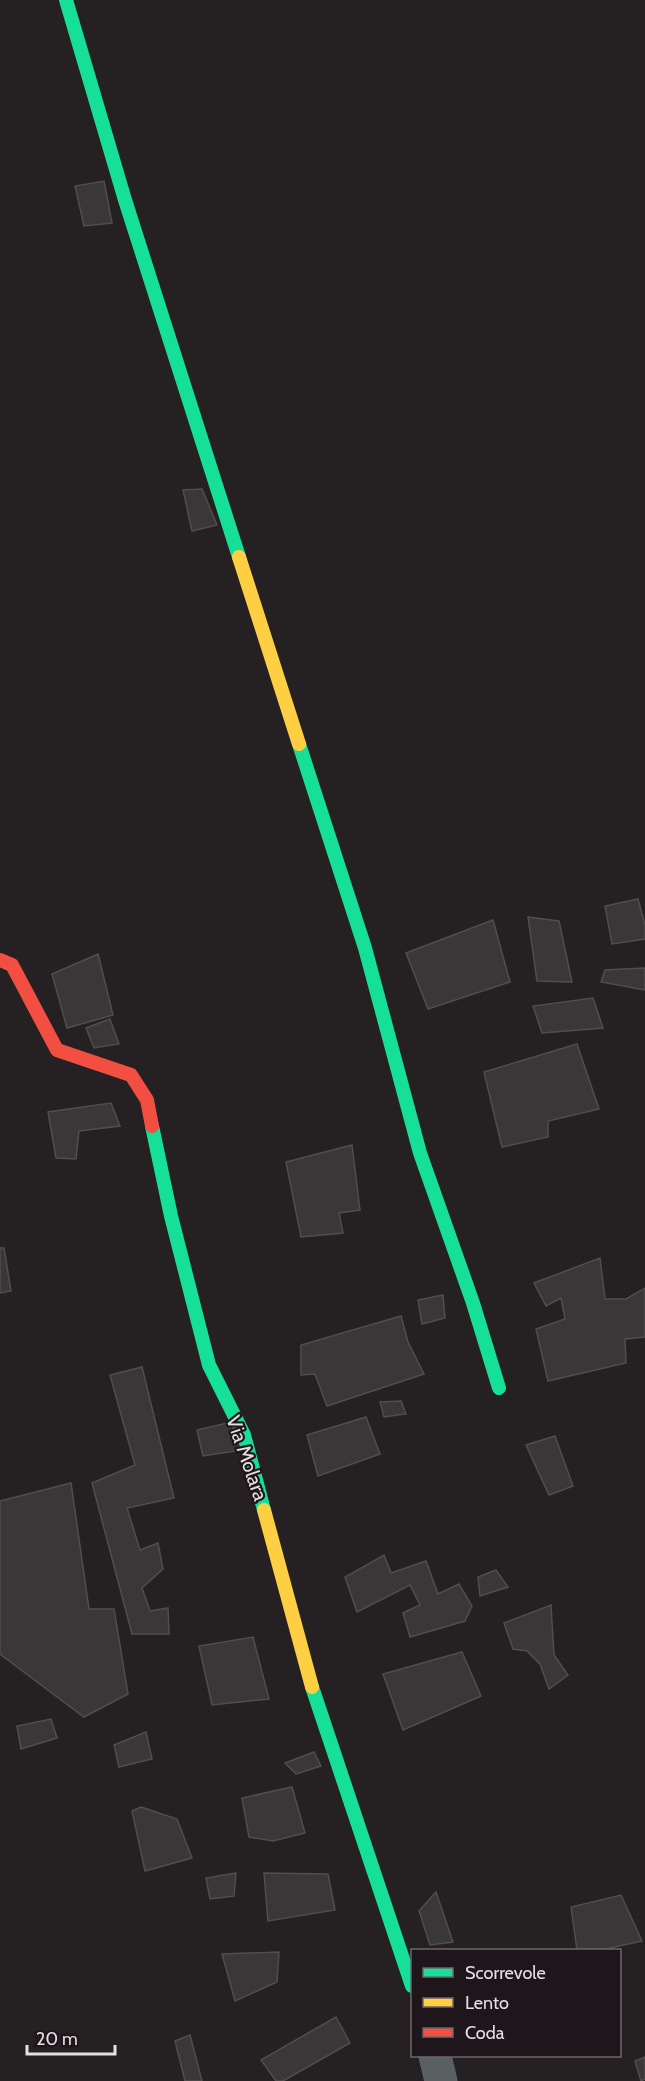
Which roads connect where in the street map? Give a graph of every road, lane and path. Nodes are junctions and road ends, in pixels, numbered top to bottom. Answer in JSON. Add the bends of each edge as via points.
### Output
{"nodes":[{"id":1,"x":66,"y":0,"type":"edge"},
{"id":2,"x":0,"y":960,"type":"edge"},
{"id":3,"x":499,"y":1389,"type":"dead end"},
{"id":4,"x":411,"y":1983,"type":"edge"},
{"id":5,"x":435,"y":2057,"type":"edge"},
{"id":6,"x":441,"y":2081,"type":"edge"}],
"edges":[{"from":1,"to":3,"type":"street","via":[[125,200],[365,948],[420,1153]]},
{"from":2,"to":4,"type":"street","name":"Via Molara","via":[[12,965],[57,1050],[131,1075],[147,1100],[171,1216],[209,1365],[244,1435],[317,1707]]},
{"from":5,"to":6,"type":"street"}]}
